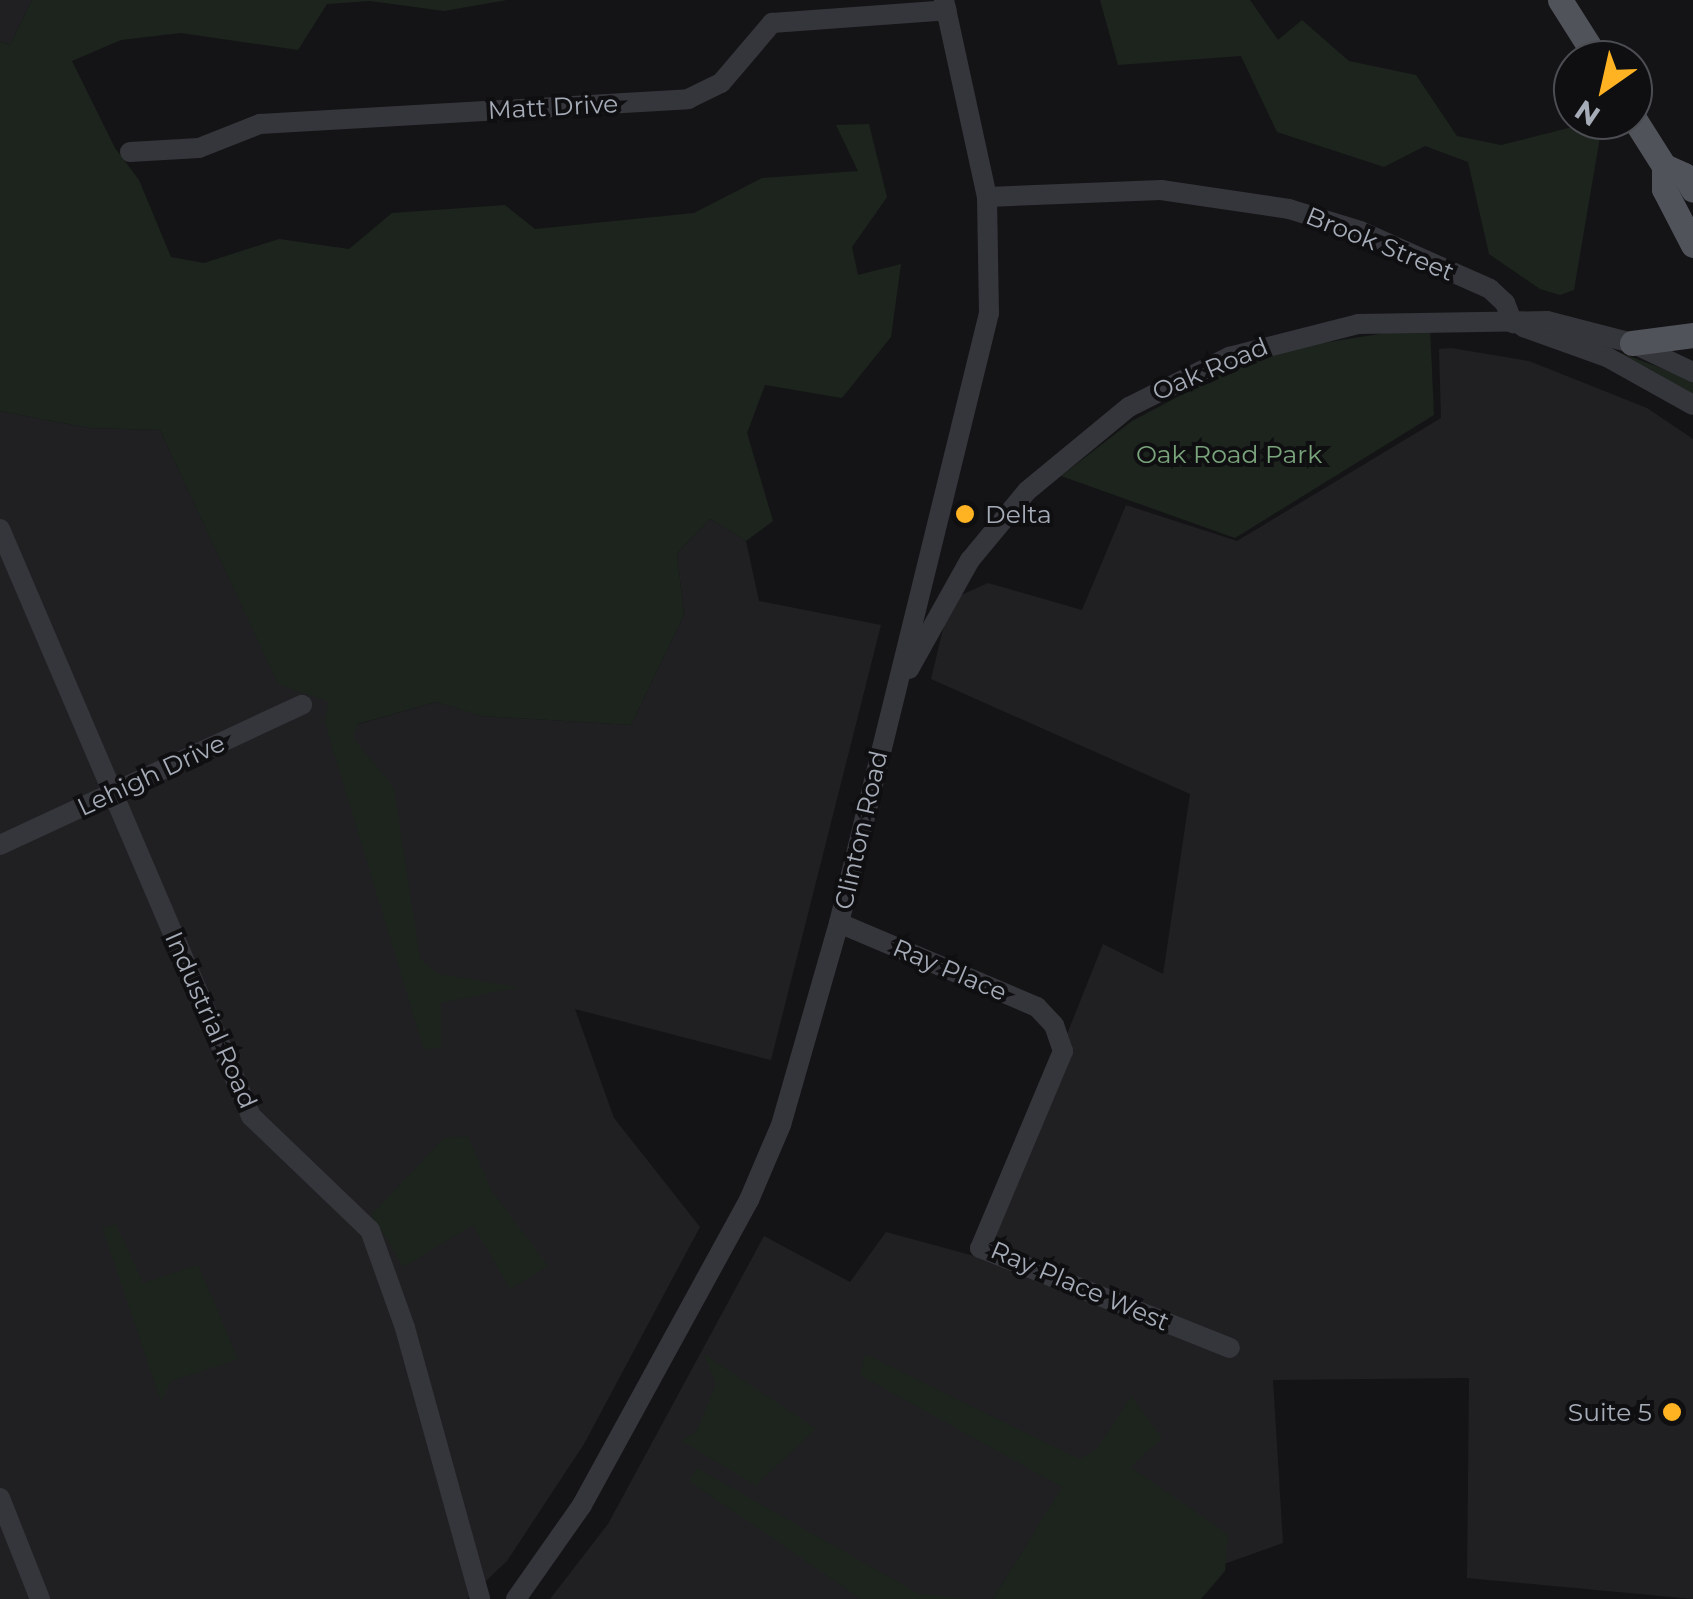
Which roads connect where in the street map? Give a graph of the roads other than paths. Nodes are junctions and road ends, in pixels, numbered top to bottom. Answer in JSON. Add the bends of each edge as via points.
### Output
{"nodes":[{"id":1,"x":1560,"y":0,"type":"edge"},
{"id":2,"x":946,"y":5,"type":"edge"},
{"id":3,"x":1585,"y":40,"type":"edge"},
{"id":4,"x":1648,"y":140,"type":"edge"},
{"id":5,"x":130,"y":152,"type":"dead end"},
{"id":6,"x":1664,"y":166,"type":"junction"},
{"id":7,"x":1693,"y":190,"type":"edge"},
{"id":8,"x":988,"y":197,"type":"junction"},
{"id":9,"x":1693,"y":245,"type":"edge"},
{"id":10,"x":1513,"y":324,"type":"junction"},
{"id":11,"x":1693,"y":335,"type":"edge"},
{"id":12,"x":1632,"y":343,"type":"junction"},
{"id":13,"x":1693,"y":372,"type":"edge"},
{"id":14,"x":1693,"y":405,"type":"edge"},
{"id":15,"x":0,"y":530,"type":"edge"},
{"id":16,"x":970,"y":560,"type":"junction"},
{"id":17,"x":927,"y":565,"type":"junction"},
{"id":18,"x":898,"y":682,"type":"junction"},
{"id":19,"x":302,"y":705,"type":"dead end"},
{"id":20,"x":112,"y":793,"type":"junction"},
{"id":21,"x":0,"y":845,"type":"edge"},
{"id":22,"x":839,"y":923,"type":"junction"},
{"id":23,"x":1054,"y":1025,"type":"joint"},
{"id":24,"x":1230,"y":1348,"type":"dead end"},
{"id":25,"x":0,"y":1498,"type":"edge"},
{"id":26,"x":40,"y":1599,"type":"edge"},
{"id":27,"x":480,"y":1599,"type":"edge"},
{"id":28,"x":516,"y":1599,"type":"edge"}],
"edges":[{"from":1,"to":3,"type":"main road"},
{"from":2,"to":5,"type":"street","name":"Matt Drive","via":[[772,24],[721,83],[688,99],[260,124],[198,148]]},
{"from":2,"to":8,"type":"street","name":"Clinton Road"},
{"from":4,"to":6,"type":"main road"},
{"from":6,"to":7,"type":"main road","via":[[1684,174]]},
{"from":6,"to":9,"type":"main road","via":[[1664,189]]},
{"from":8,"to":10,"type":"street","name":"Brook Street","via":[[1161,190],[1289,208],[1360,231],[1490,289],[1506,303]]},
{"from":8,"to":17,"type":"street","name":"Clinton Road","via":[[989,313]]},
{"from":10,"to":12,"type":"street","name":"Oak Road","via":[[1547,321]]},
{"from":10,"to":14,"type":"street","name":"Oak Road","via":[[1608,356]]},
{"from":10,"to":16,"type":"street","name":"Oak Road","via":[[1433,318],[1358,324],[1265,344],[1201,368],[1094,431],[1027,491]]},
{"from":11,"to":12,"type":"main road"},
{"from":12,"to":13,"type":"street","name":"Oak Road"},
{"from":15,"to":20,"type":"street","name":"Industrial Road"},
{"from":16,"to":17,"type":"street","via":[[954,571]]},
{"from":16,"to":18,"type":"street","name":"Oak Road"},
{"from":17,"to":18,"type":"street","name":"Clinton Road"},
{"from":18,"to":22,"type":"street","name":"Clinton Road"},
{"from":19,"to":20,"type":"street","name":"Lehigh Drive"},
{"from":20,"to":21,"type":"street","name":"Lehigh Drive"},
{"from":20,"to":27,"type":"street","name":"Industrial Road","via":[[252,1116],[370,1230],[406,1328]]},
{"from":22,"to":23,"type":"street","name":"Ray Place","via":[[1037,1007]]},
{"from":22,"to":28,"type":"street","name":"Clinton Road","via":[[781,1125],[749,1200],[582,1505]]},
{"from":23,"to":24,"type":"street","name":"Ray Place West","via":[[1062,1051],[980,1248]]},
{"from":25,"to":26,"type":"street"}]}
